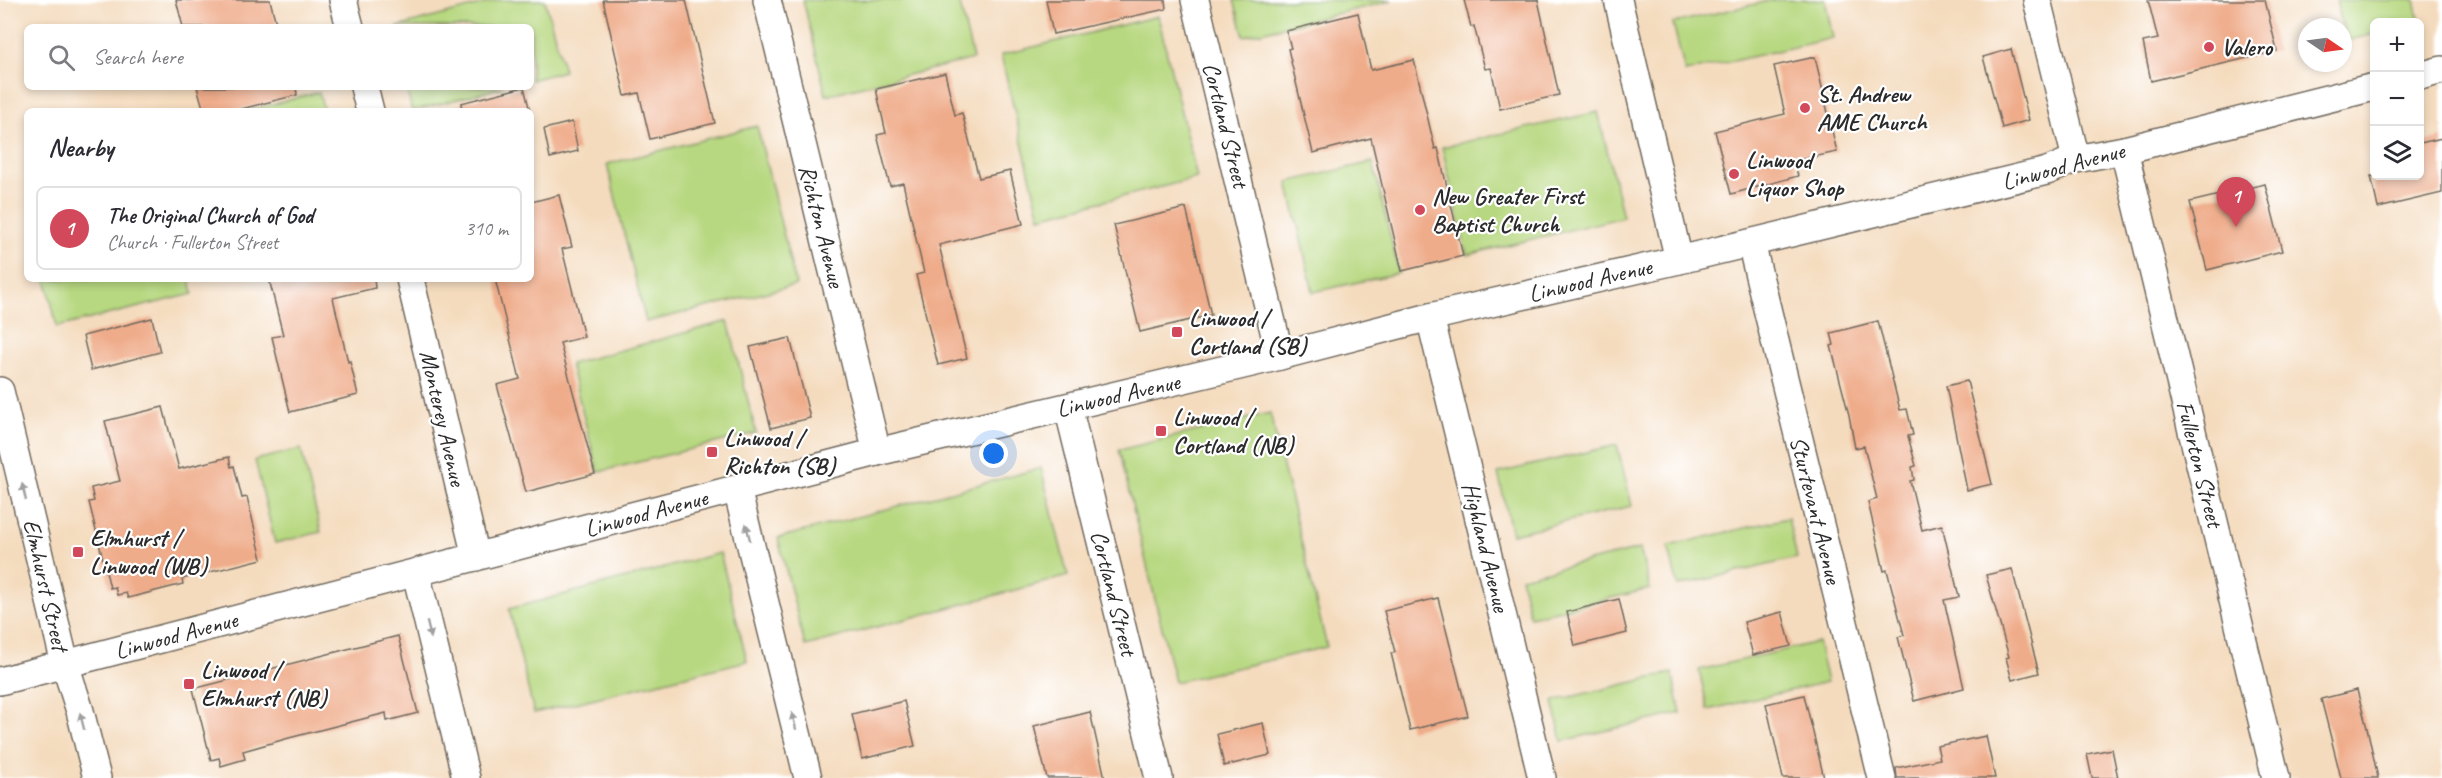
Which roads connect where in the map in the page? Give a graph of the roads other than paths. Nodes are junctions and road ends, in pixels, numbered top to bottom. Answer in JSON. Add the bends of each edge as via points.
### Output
{"nodes":[{"id":1,"x":343,"y":0,"type":"edge"},
{"id":2,"x":767,"y":0,"type":"edge"},
{"id":3,"x":1195,"y":0,"type":"edge"},
{"id":4,"x":1617,"y":0,"type":"edge"},
{"id":5,"x":2037,"y":0,"type":"edge"},
{"id":6,"x":349,"y":24,"type":"edge"},
{"id":7,"x":2442,"y":70,"type":"edge"},
{"id":8,"x":2424,"y":75,"type":"edge"},
{"id":9,"x":2370,"y":88,"type":"edge"},
{"id":10,"x":365,"y":90,"type":"edge"},
{"id":11,"x":369,"y":108,"type":"edge"},
{"id":12,"x":2124,"y":150,"type":"junction"},
{"id":13,"x":2076,"y":159,"type":"junction"},
{"id":14,"x":1751,"y":243,"type":"junction"},
{"id":15,"x":1679,"y":260,"type":"junction"},
{"id":16,"x":411,"y":282,"type":"edge"},
{"id":17,"x":1430,"y":317,"type":"junction"},
{"id":18,"x":1280,"y":356,"type":"junction"},
{"id":19,"x":0,"y":391,"type":"edge"},
{"id":20,"x":1068,"y":407,"type":"junction"},
{"id":21,"x":877,"y":452,"type":"junction"},
{"id":22,"x":737,"y":489,"type":"junction"},
{"id":23,"x":476,"y":557,"type":"junction"},
{"id":24,"x":416,"y":573,"type":"junction"},
{"id":25,"x":65,"y":664,"type":"junction"},
{"id":26,"x":0,"y":681,"type":"edge"},
{"id":27,"x":97,"y":778,"type":"edge"},
{"id":28,"x":465,"y":778,"type":"edge"},
{"id":29,"x":808,"y":778,"type":"edge"},
{"id":30,"x":1159,"y":778,"type":"edge"},
{"id":31,"x":1542,"y":778,"type":"edge"},
{"id":32,"x":1882,"y":778,"type":"edge"},
{"id":33,"x":2276,"y":778,"type":"edge"}],
"edges":[{"from":1,"to":6,"type":"street"},
{"from":2,"to":21,"type":"street","name":"Richton Avenue"},
{"from":3,"to":18,"type":"street","name":"Cortland Street"},
{"from":4,"to":15,"type":"street"},
{"from":5,"to":13,"type":"street"},
{"from":7,"to":8,"type":"street"},
{"from":9,"to":12,"type":"street","name":"Linwood Avenue"},
{"from":10,"to":11,"type":"street"},
{"from":12,"to":13,"type":"street","name":"Linwood Avenue"},
{"from":12,"to":33,"type":"street","name":"Fullerton Street"},
{"from":13,"to":14,"type":"street","name":"Linwood Avenue","via":[[2047,171]]},
{"from":14,"to":15,"type":"street","name":"Linwood Avenue"},
{"from":14,"to":32,"type":"street","name":"Sturtevant Avenue"},
{"from":15,"to":17,"type":"street","name":"Linwood Avenue"},
{"from":16,"to":23,"type":"street","name":"Monterey Avenue"},
{"from":17,"to":18,"type":"street","name":"Linwood Avenue"},
{"from":17,"to":31,"type":"street","name":"Highland Avenue"},
{"from":18,"to":20,"type":"street","name":"Linwood Avenue"},
{"from":25,"to":19,"type":"street","name":"Elmhurst Street","one_way":true},
{"from":20,"to":21,"type":"street","name":"Linwood Avenue"},
{"from":20,"to":30,"type":"street","name":"Cortland Street"},
{"from":21,"to":22,"type":"street","name":"Linwood Avenue"},
{"from":22,"to":23,"type":"street","name":"Linwood Avenue"},
{"from":29,"to":22,"type":"street","one_way":true},
{"from":23,"to":24,"type":"street","name":"Linwood Avenue"},
{"from":24,"to":25,"type":"street","name":"Linwood Avenue"},
{"from":24,"to":28,"type":"street","one_way":true},
{"from":25,"to":26,"type":"street","name":"Linwood Avenue"},
{"from":27,"to":25,"type":"street","name":"Elmhurst Street","one_way":true}]}
